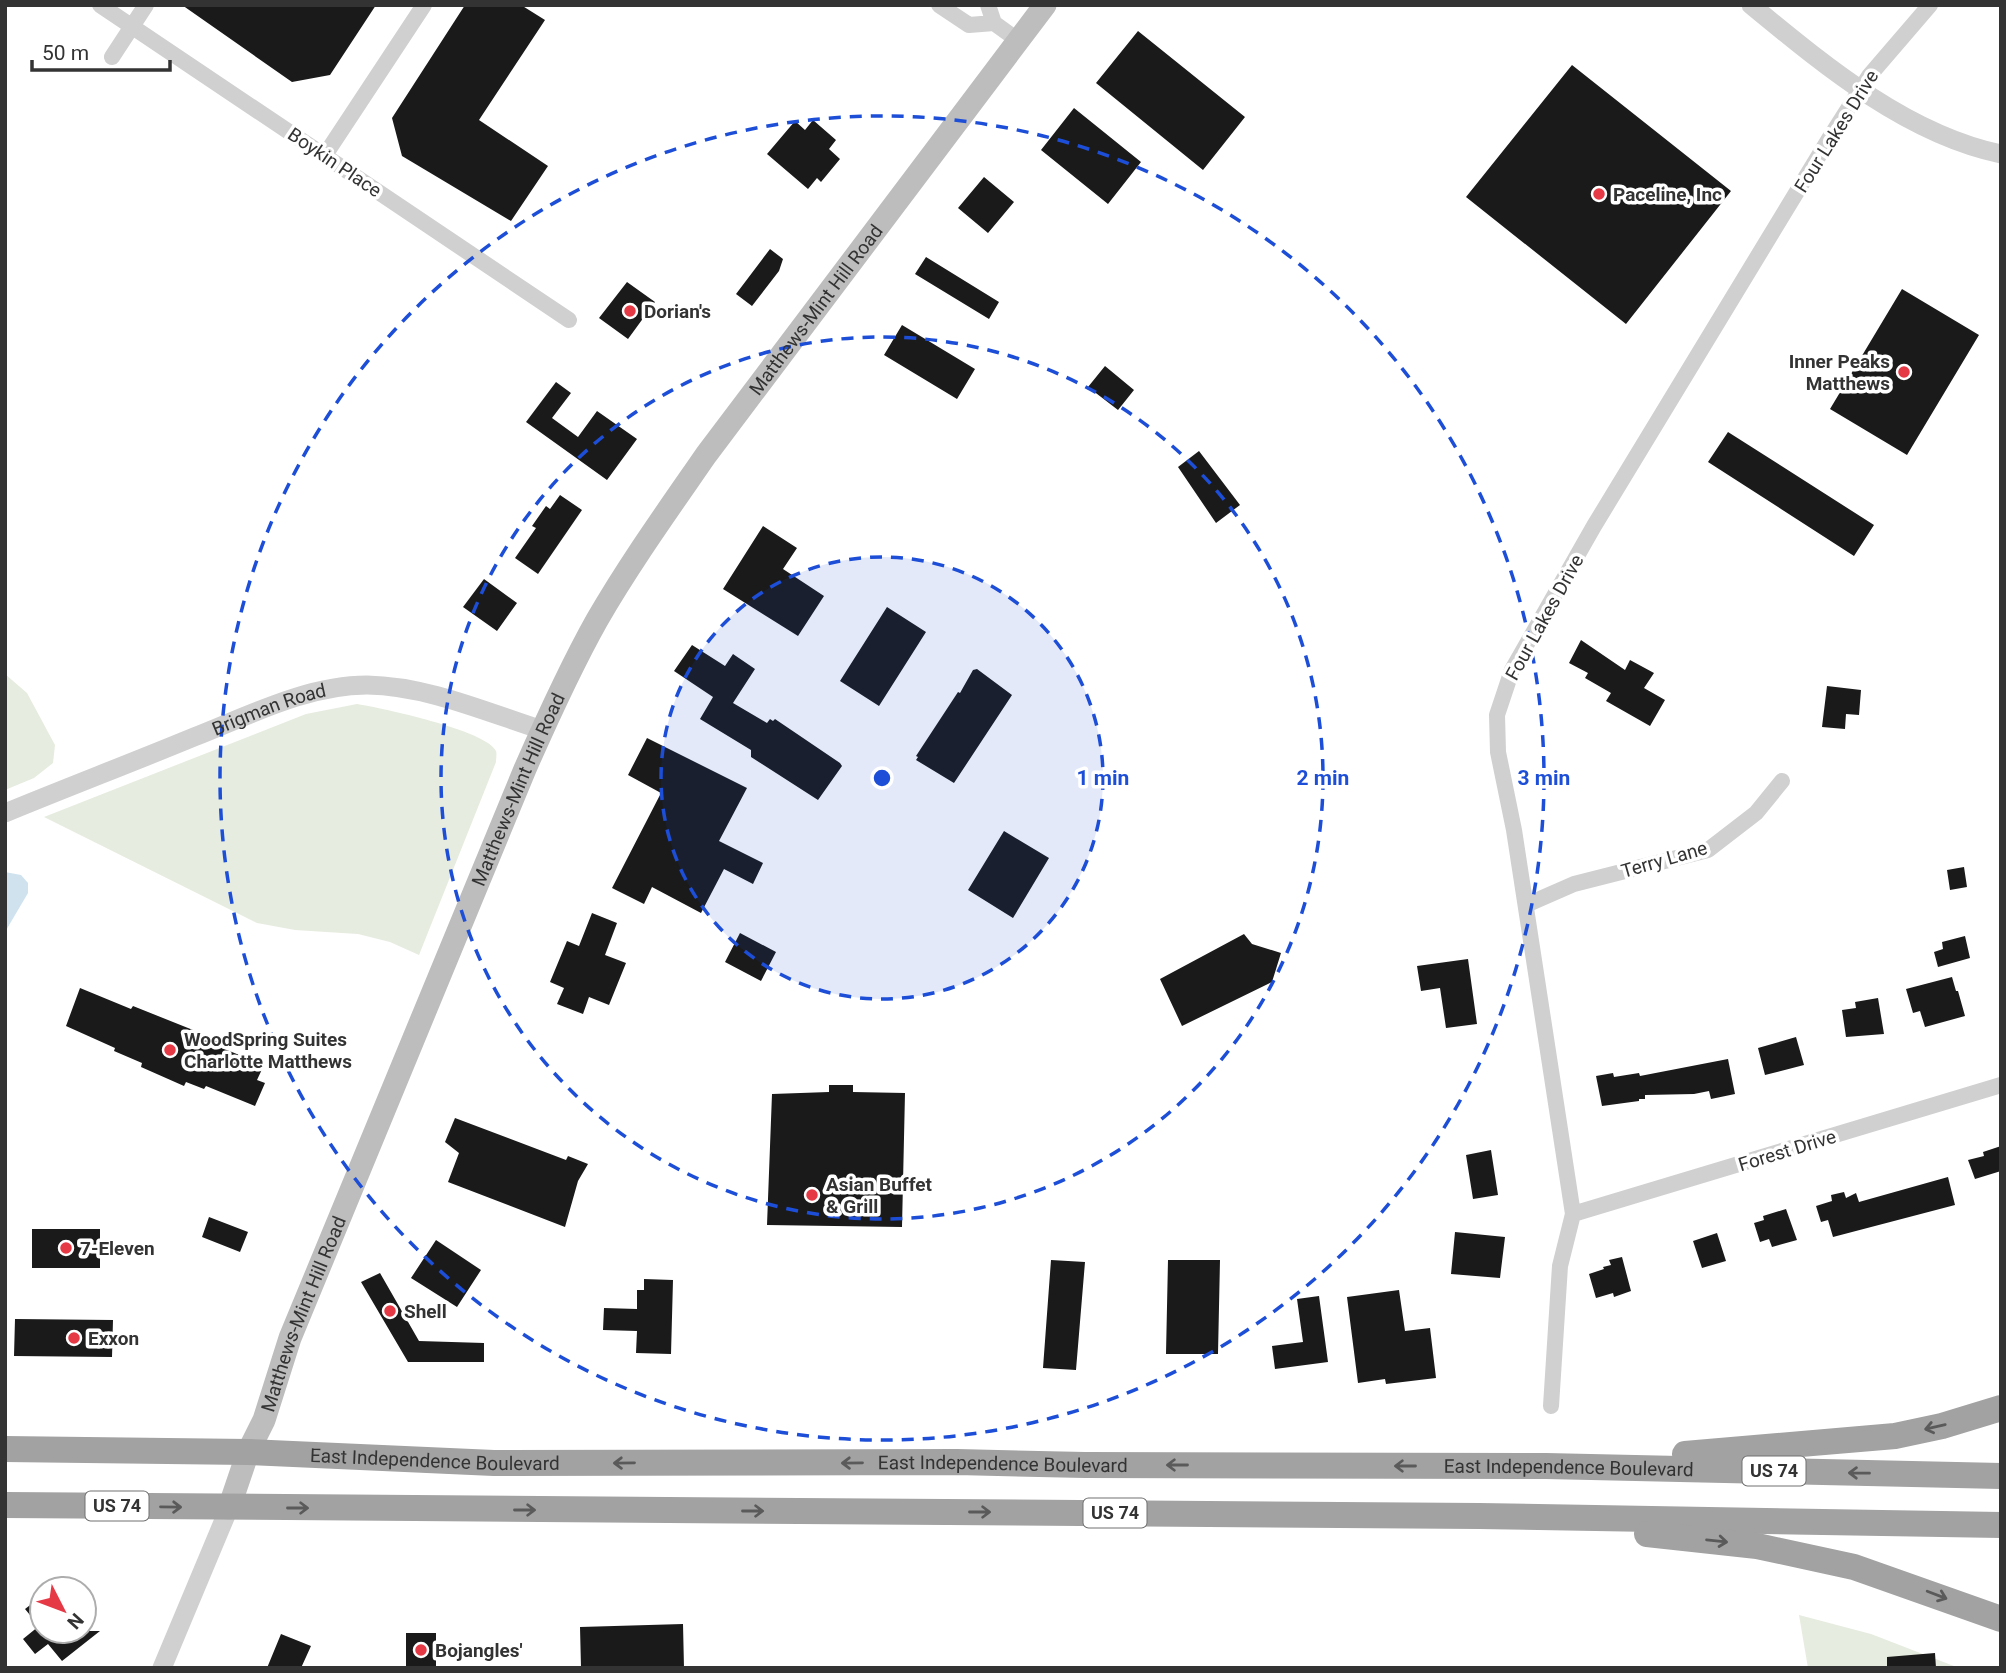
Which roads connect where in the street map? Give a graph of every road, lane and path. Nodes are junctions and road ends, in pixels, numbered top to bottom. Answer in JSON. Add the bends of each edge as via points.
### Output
{"nodes":[{"id":1,"x":100,"y":5,"type":"edge"},
{"id":2,"x":146,"y":5,"type":"edge"},
{"id":3,"x":424,"y":5,"type":"edge"},
{"id":4,"x":939,"y":5,"type":"edge"},
{"id":5,"x":988,"y":5,"type":"edge"},
{"id":6,"x":1045,"y":5,"type":"edge"},
{"id":7,"x":1751,"y":5,"type":"edge"},
{"id":8,"x":1930,"y":5,"type":"edge"},
{"id":9,"x":994,"y":23,"type":"junction"},
{"id":10,"x":132,"y":27,"type":"junction"},
{"id":11,"x":1019,"y":41,"type":"junction"},
{"id":12,"x":112,"y":57,"type":"dead end"},
{"id":13,"x":1860,"y":91,"type":"junction"},
{"id":14,"x":2001,"y":154,"type":"edge"},
{"id":15,"x":325,"y":155,"type":"junction"},
{"id":16,"x":569,"y":320,"type":"dead end"},
{"id":17,"x":542,"y":730,"type":"junction"},
{"id":18,"x":1782,"y":781,"type":"dead end"},
{"id":19,"x":5,"y":813,"type":"edge"},
{"id":20,"x":1526,"y":905,"type":"junction"},
{"id":21,"x":2001,"y":1085,"type":"edge"},
{"id":22,"x":1573,"y":1214,"type":"junction"},
{"id":23,"x":1551,"y":1406,"type":"dead end"},
{"id":24,"x":2001,"y":1408,"type":"edge"},
{"id":25,"x":5,"y":1449,"type":"edge"},
{"id":26,"x":248,"y":1452,"type":"junction"},
{"id":27,"x":1546,"y":1466,"type":"junction"},
{"id":28,"x":2001,"y":1476,"type":"edge"},
{"id":29,"x":5,"y":1505,"type":"edge"},
{"id":30,"x":229,"y":1508,"type":"junction"},
{"id":31,"x":1479,"y":1516,"type":"junction"},
{"id":32,"x":2001,"y":1525,"type":"edge"},
{"id":33,"x":2001,"y":1619,"type":"edge"},
{"id":34,"x":162,"y":1668,"type":"edge"}],
"edges":[{"from":1,"to":10,"type":"street","name":"Boykin Place"},
{"from":2,"to":10,"type":"street"},
{"from":3,"to":15,"type":"street"},
{"from":4,"to":9,"type":"street","via":[[969,26]]},
{"from":5,"to":9,"type":"street"},
{"from":6,"to":11,"type":"main road","name":"Matthews-Mint Hill Road"},
{"from":7,"to":13,"type":"street"},
{"from":8,"to":13,"type":"street","name":"Four Lakes Drive"},
{"from":9,"to":11,"type":"street"},
{"from":10,"to":12,"type":"street"},
{"from":10,"to":15,"type":"street","name":"Boykin Place"},
{"from":11,"to":17,"type":"main road","name":"Matthews-Mint Hill Road","via":[[654,528],[596,621]]},
{"from":13,"to":14,"type":"street","via":[[1943,134]]},
{"from":13,"to":20,"type":"street","name":"Four Lakes Drive","via":[[1594,526],[1512,670],[1497,715],[1498,752]]},
{"from":15,"to":16,"type":"street","name":"Boykin Place"},
{"from":17,"to":19,"type":"street","name":"Brigman Road","via":[[412,690],[365,685],[335,688],[259,711]]},
{"from":17,"to":26,"type":"main road","name":"Matthews-Mint Hill Road","via":[[290,1338],[264,1420]]},
{"from":18,"to":20,"type":"street","name":"Terry Lane","via":[[1756,813],[1708,850],[1574,884]]},
{"from":20,"to":22,"type":"street","name":"Four Lakes Drive"},
{"from":21,"to":22,"type":"street","name":"Forest Drive"},
{"from":22,"to":23,"type":"street","name":"Four Lakes Drive","via":[[1560,1266]]},
{"from":24,"to":27,"type":"highway","one_way":true,"via":[[1895,1436]]},
{"from":25,"to":26,"type":"highway","name":"East Independence Boulevard","number":"US 74"},
{"from":27,"to":26,"type":"highway","name":"East Independence Boulevard","number":"US 74","one_way":true,"via":[[494,1463]]},
{"from":26,"to":30,"type":"main road","name":"Matthews-Mint Hill Road"},
{"from":28,"to":27,"type":"highway","name":"East Independence Boulevard","number":"US 74","one_way":true},
{"from":29,"to":30,"type":"highway","number":"US 74","one_way":true},
{"from":30,"to":31,"type":"highway","number":"US 74","one_way":true},
{"from":30,"to":34,"type":"street","name":"Matthews-Mint Hill Road"},
{"from":31,"to":32,"type":"highway","number":"US 74"},
{"from":31,"to":33,"type":"highway","one_way":true,"via":[[1757,1546],[1854,1567]]}]}
